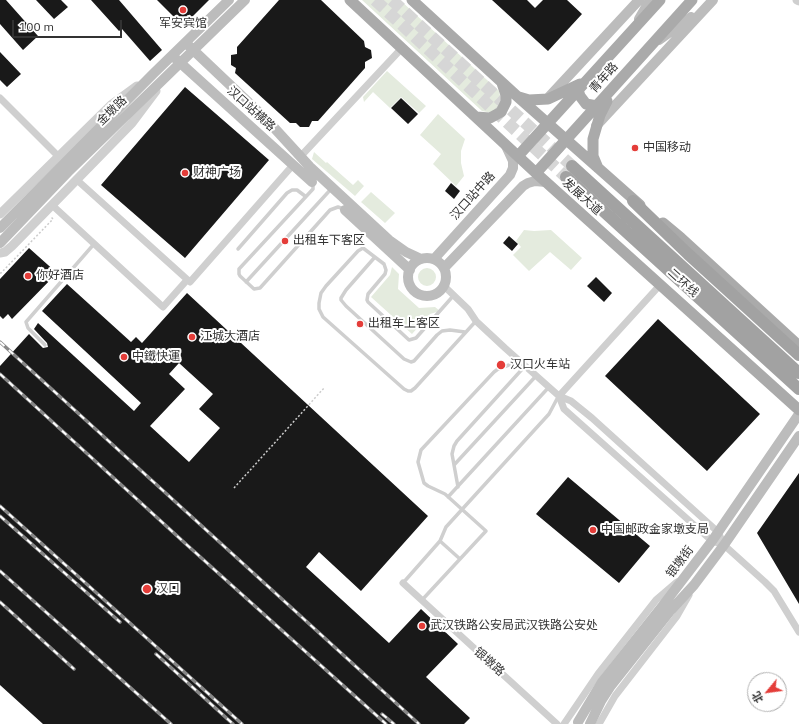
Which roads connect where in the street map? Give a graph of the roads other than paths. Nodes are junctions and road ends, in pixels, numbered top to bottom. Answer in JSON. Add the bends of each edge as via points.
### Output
{"nodes":[{"id":1,"x":229,"y":0,"type":"edge"},
{"id":2,"x":245,"y":0,"type":"edge"},
{"id":3,"x":350,"y":0,"type":"edge"},
{"id":4,"x":412,"y":0,"type":"edge"},
{"id":5,"x":639,"y":0,"type":"edge"},
{"id":6,"x":650,"y":0,"type":"edge"},
{"id":7,"x":660,"y":0,"type":"edge"},
{"id":8,"x":692,"y":0,"type":"edge"},
{"id":9,"x":711,"y":3,"type":"edge"},
{"id":10,"x":631,"y":31,"type":"junction"},
{"id":11,"x":185,"y":43,"type":"junction"},
{"id":12,"x":649,"y":47,"type":"junction"},
{"id":13,"x":402,"y":48,"type":"junction"},
{"id":14,"x":193,"y":50,"type":"junction"},
{"id":15,"x":172,"y":56,"type":"junction"},
{"id":16,"x":180,"y":63,"type":"junction"},
{"id":17,"x":154,"y":73,"type":"junction"},
{"id":18,"x":165,"y":79,"type":"junction"},
{"id":19,"x":586,"y":81,"type":"junction"},
{"id":20,"x":502,"y":82,"type":"junction"},
{"id":21,"x":614,"y":87,"type":"junction"},
{"id":22,"x":578,"y":90,"type":"junction"},
{"id":23,"x":518,"y":97,"type":"junction"},
{"id":24,"x":0,"y":98,"type":"edge"},
{"id":25,"x":548,"y":99,"type":"junction"},
{"id":26,"x":597,"y":106,"type":"junction"},
{"id":27,"x":476,"y":117,"type":"junction"},
{"id":28,"x":548,"y":123,"type":"junction"},
{"id":29,"x":596,"y":126,"type":"junction"},
{"id":30,"x":566,"y":140,"type":"junction"},
{"id":31,"x":506,"y":145,"type":"junction"},
{"id":32,"x":58,"y":156,"type":"junction"},
{"id":33,"x":518,"y":156,"type":"junction"},
{"id":34,"x":300,"y":157,"type":"junction"},
{"id":35,"x":292,"y":165,"type":"junction"},
{"id":36,"x":572,"y":166,"type":"tunnel mouth"},
{"id":37,"x":598,"y":169,"type":"junction"},
{"id":38,"x":536,"y":173,"type":"junction"},
{"id":39,"x":566,"y":177,"type":"tunnel mouth"},
{"id":40,"x":77,"y":180,"type":"junction"},
{"id":41,"x":312,"y":182,"type":"joint"},
{"id":42,"x":546,"y":182,"type":"junction"},
{"id":43,"x":332,"y":187,"type":"junction"},
{"id":44,"x":305,"y":196,"type":"junction"},
{"id":45,"x":633,"y":201,"type":"junction"},
{"id":46,"x":52,"y":205,"type":"junction"},
{"id":47,"x":345,"y":210,"type":"joint"},
{"id":48,"x":0,"y":214,"type":"edge"},
{"id":49,"x":0,"y":228,"type":"edge"},
{"id":50,"x":0,"y":243,"type":"edge"},
{"id":51,"x":94,"y":244,"type":"junction"},
{"id":52,"x":238,"y":249,"type":"dead end"},
{"id":53,"x":0,"y":253,"type":"edge"},
{"id":54,"x":375,"y":257,"type":"junction"},
{"id":55,"x":421,"y":259,"type":"junction"},
{"id":56,"x":434,"y":259,"type":"junction"},
{"id":57,"x":444,"y":268,"type":"junction"},
{"id":58,"x":410,"y":270,"type":"junction"},
{"id":59,"x":678,"y":271,"type":"junction"},
{"id":60,"x":187,"y":280,"type":"junction"},
{"id":61,"x":246,"y":282,"type":"junction"},
{"id":62,"x":660,"y":285,"type":"junction"},
{"id":63,"x":444,"y":286,"type":"junction"},
{"id":64,"x":454,"y":295,"type":"junction"},
{"id":65,"x":476,"y":321,"type":"junction"},
{"id":66,"x":782,"y":331,"type":"junction"},
{"id":67,"x":466,"y":332,"type":"junction"},
{"id":68,"x":45,"y":345,"type":"dead end"},
{"id":69,"x":799,"y":346,"type":"edge"},
{"id":70,"x":799,"y":355,"type":"edge"},
{"id":71,"x":524,"y":365,"type":"junction"},
{"id":72,"x":750,"y":366,"type":"junction"},
{"id":73,"x":799,"y":373,"type":"edge"},
{"id":74,"x":536,"y":376,"type":"junction"},
{"id":75,"x":549,"y":387,"type":"junction"},
{"id":76,"x":799,"y":389,"type":"edge"},
{"id":77,"x":559,"y":396,"type":"junction"},
{"id":78,"x":799,"y":410,"type":"edge"},
{"id":79,"x":799,"y":414,"type":"edge"},
{"id":80,"x":799,"y":436,"type":"edge"},
{"id":81,"x":454,"y":465,"type":"junction"},
{"id":82,"x":458,"y":487,"type":"junction"},
{"id":83,"x":448,"y":497,"type":"junction"},
{"id":84,"x":462,"y":509,"type":"junction"},
{"id":85,"x":718,"y":532,"type":"junction"},
{"id":86,"x":440,"y":541,"type":"junction"},
{"id":87,"x":712,"y":541,"type":"junction"},
{"id":88,"x":724,"y":545,"type":"junction"},
{"id":89,"x":460,"y":559,"type":"junction"},
{"id":90,"x":685,"y":575,"type":"junction"},
{"id":91,"x":403,"y":584,"type":"joint"},
{"id":92,"x":694,"y":585,"type":"junction"},
{"id":93,"x":422,"y":601,"type":"junction"},
{"id":94,"x":799,"y":632,"type":"edge"},
{"id":95,"x":578,"y":722,"type":"dead end"},
{"id":96,"x":557,"y":724,"type":"edge"},
{"id":97,"x":564,"y":724,"type":"edge"},
{"id":98,"x":590,"y":724,"type":"edge"},
{"id":99,"x":599,"y":724,"type":"edge"}],
"edges":[{"from":1,"to":11,"type":"main road","name":"金墩路"},
{"from":2,"to":14,"type":"main road","name":"金墩路"},
{"from":3,"to":13,"type":"main road","name":"发展大道"},
{"from":4,"to":20,"type":"main road"},
{"from":5,"to":25,"type":"main road"},
{"from":6,"to":10,"type":"main road"},
{"from":7,"to":10,"type":"main road","name":"青年路"},
{"from":8,"to":12,"type":"main road","name":"青年路"},
{"from":9,"to":12,"type":"main road"},
{"from":9,"to":29,"type":"main road"},
{"from":10,"to":19,"type":"main road","name":"青年路"},
{"from":11,"to":14,"type":"main road"},
{"from":11,"to":15,"type":"main road","name":"金墩路"},
{"from":12,"to":21,"type":"main road","name":"青年路"},
{"from":13,"to":27,"type":"main road","name":"发展大道"},
{"from":13,"to":34,"type":"street"},
{"from":14,"to":16,"type":"main road","name":"金墩路"},
{"from":14,"to":34,"type":"main road","via":[[268,120]]},
{"from":15,"to":16,"type":"main road","name":"汉口站横路"},
{"from":15,"to":17,"type":"main road","name":"金墩路"},
{"from":16,"to":18,"type":"main road","name":"金墩路"},
{"from":16,"to":35,"type":"main road","name":"汉口站横路"},
{"from":17,"to":32,"type":"street","via":[[111,106]]},
{"from":17,"to":49,"type":"main road","name":"金墩路"},
{"from":18,"to":40,"type":"street","via":[[132,123]]},
{"from":18,"to":50,"type":"main road","name":"金墩路","via":[[68,172]]},
{"from":19,"to":22,"type":"main road","name":"青年路"},
{"from":19,"to":25,"type":"main road"},
{"from":20,"to":23,"type":"main road"},
{"from":20,"to":27,"type":"main road","via":[[506,102],[501,112],[490,118]]},
{"from":21,"to":26,"type":"main road","name":"青年路"},
{"from":21,"to":29,"type":"main road"},
{"from":22,"to":26,"type":"main road","via":[[586,104]]},
{"from":22,"to":28,"type":"main road","name":"青年路"},
{"from":23,"to":25,"type":"main road","via":[[529,100]]},
{"from":23,"to":28,"type":"main road"},
{"from":24,"to":32,"type":"street"},
{"from":26,"to":30,"type":"main road","name":"青年路"},
{"from":27,"to":31,"type":"main road","name":"发展大道"},
{"from":28,"to":30,"type":"main road"},
{"from":28,"to":33,"type":"main road","name":"青年路"},
{"from":29,"to":37,"type":"main road","via":[[592,147]]},
{"from":30,"to":37,"type":"main road"},
{"from":30,"to":38,"type":"main road","name":"青年路"},
{"from":31,"to":33,"type":"main road","name":"发展大道"},
{"from":31,"to":56,"type":"main road","name":"汉口站中路","via":[[513,161],[510,175]]},
{"from":32,"to":48,"type":"street"},
{"from":33,"to":38,"type":"main road","name":"发展大道"},
{"from":34,"to":43,"type":"main road"},
{"from":35,"to":41,"type":"main road","name":"汉口站横路"},
{"from":35,"to":60,"type":"street","via":[[190,282]]},
{"from":36,"to":59,"type":"highway","name":"二环线"},
{"from":37,"to":45,"type":"main road"},
{"from":38,"to":42,"type":"main road","name":"发展大道"},
{"from":39,"to":59,"type":"highway","name":"二环线"},
{"from":40,"to":46,"type":"street"},
{"from":40,"to":60,"type":"street"},
{"from":41,"to":44,"type":"lane","via":[[314,188]]},
{"from":42,"to":57,"type":"main road","via":[[536,181],[523,186]]},
{"from":42,"to":62,"type":"main road","name":"发展大道"},
{"from":43,"to":55,"type":"main road","via":[[393,243]]},
{"from":43,"to":61,"type":"lane"},
{"from":44,"to":52,"type":"lane","via":[[297,190],[287,193]]},
{"from":44,"to":61,"type":"lane","via":[[239,269],[239,274]]},
{"from":45,"to":66,"type":"main road","via":[[681,238]]},
{"from":45,"to":70,"type":"highway"},
{"from":46,"to":51,"type":"street"},
{"from":46,"to":53,"type":"street","via":[[12,246]]},
{"from":47,"to":58,"type":"main road"},
{"from":47,"to":61,"type":"lane","via":[[338,207],[330,210],[260,288],[254,289]]},
{"from":51,"to":60,"type":"street","via":[[163,307]]},
{"from":51,"to":68,"type":"lane","via":[[26,322],[28,328]]},
{"from":54,"to":64,"type":"lane","via":[[384,264],[386,272],[368,294],[367,300],[409,340],[416,338]]},
{"from":54,"to":67,"type":"lane","via":[[346,290],[341,300],[404,360],[414,361],[442,331]]},
{"from":54,"to":67,"type":"lane","via":[[366,249],[358,251],[324,289],[319,298],[319,309],[323,317],[404,389],[411,391],[415,388]]},
{"from":55,"to":56,"type":"main road"},
{"from":55,"to":58,"type":"main road"},
{"from":56,"to":57,"type":"main road"},
{"from":57,"to":63,"type":"main road"},
{"from":58,"to":63,"type":"main road","via":[[410,285],[422,295],[437,293]]},
{"from":59,"to":73,"type":"highway","name":"二环线"},
{"from":59,"to":76,"type":"highway","name":"二环线"},
{"from":62,"to":72,"type":"main road","name":"发展大道"},
{"from":62,"to":77,"type":"street"},
{"from":63,"to":64,"type":"street"},
{"from":64,"to":65,"type":"street"},
{"from":65,"to":67,"type":"lane"},
{"from":65,"to":71,"type":"street"},
{"from":66,"to":69,"type":"main road"},
{"from":66,"to":72,"type":"main road","via":[[779,348],[774,356],[760,365]]},
{"from":71,"to":74,"type":"street"},
{"from":71,"to":81,"type":"lane","via":[[457,441],[452,454]]},
{"from":71,"to":83,"type":"lane","via":[[509,365],[494,372],[421,450],[418,462],[424,483]]},
{"from":72,"to":78,"type":"main road","name":"发展大道"},
{"from":74,"to":75,"type":"street"},
{"from":74,"to":81,"type":"lane"},
{"from":75,"to":77,"type":"street"},
{"from":75,"to":82,"type":"lane"},
{"from":77,"to":84,"type":"lane","via":[[549,414]]},
{"from":77,"to":85,"type":"street","via":[[582,410]]},
{"from":77,"to":87,"type":"street","via":[[564,409]]},
{"from":79,"to":85,"type":"main road","name":"银墩街"},
{"from":80,"to":88,"type":"main road","name":"银墩街"},
{"from":81,"to":82,"type":"lane"},
{"from":82,"to":83,"type":"lane"},
{"from":83,"to":84,"type":"lane"},
{"from":84,"to":86,"type":"lane","via":[[446,527]]},
{"from":84,"to":89,"type":"lane","via":[[486,531]]},
{"from":85,"to":87,"type":"main road","name":"银墩街"},
{"from":85,"to":88,"type":"street"},
{"from":86,"to":89,"type":"lane"},
{"from":86,"to":91,"type":"lane"},
{"from":87,"to":88,"type":"street"},
{"from":87,"to":90,"type":"main road","name":"银墩街"},
{"from":88,"to":92,"type":"main road","name":"银墩街"},
{"from":88,"to":94,"type":"street","via":[[774,591]]},
{"from":89,"to":93,"type":"lane"},
{"from":90,"to":95,"type":"main road","name":"银墩街","via":[[602,682]]},
{"from":90,"to":97,"type":"street","via":[[656,600],[598,674]]},
{"from":91,"to":93,"type":"street","name":"银墩路"},
{"from":92,"to":98,"type":"main road","name":"银墩街","via":[[620,674],[601,701]]},
{"from":92,"to":99,"type":"street","via":[[677,616],[615,696]]},
{"from":93,"to":96,"type":"street","name":"银墩路"}]}
